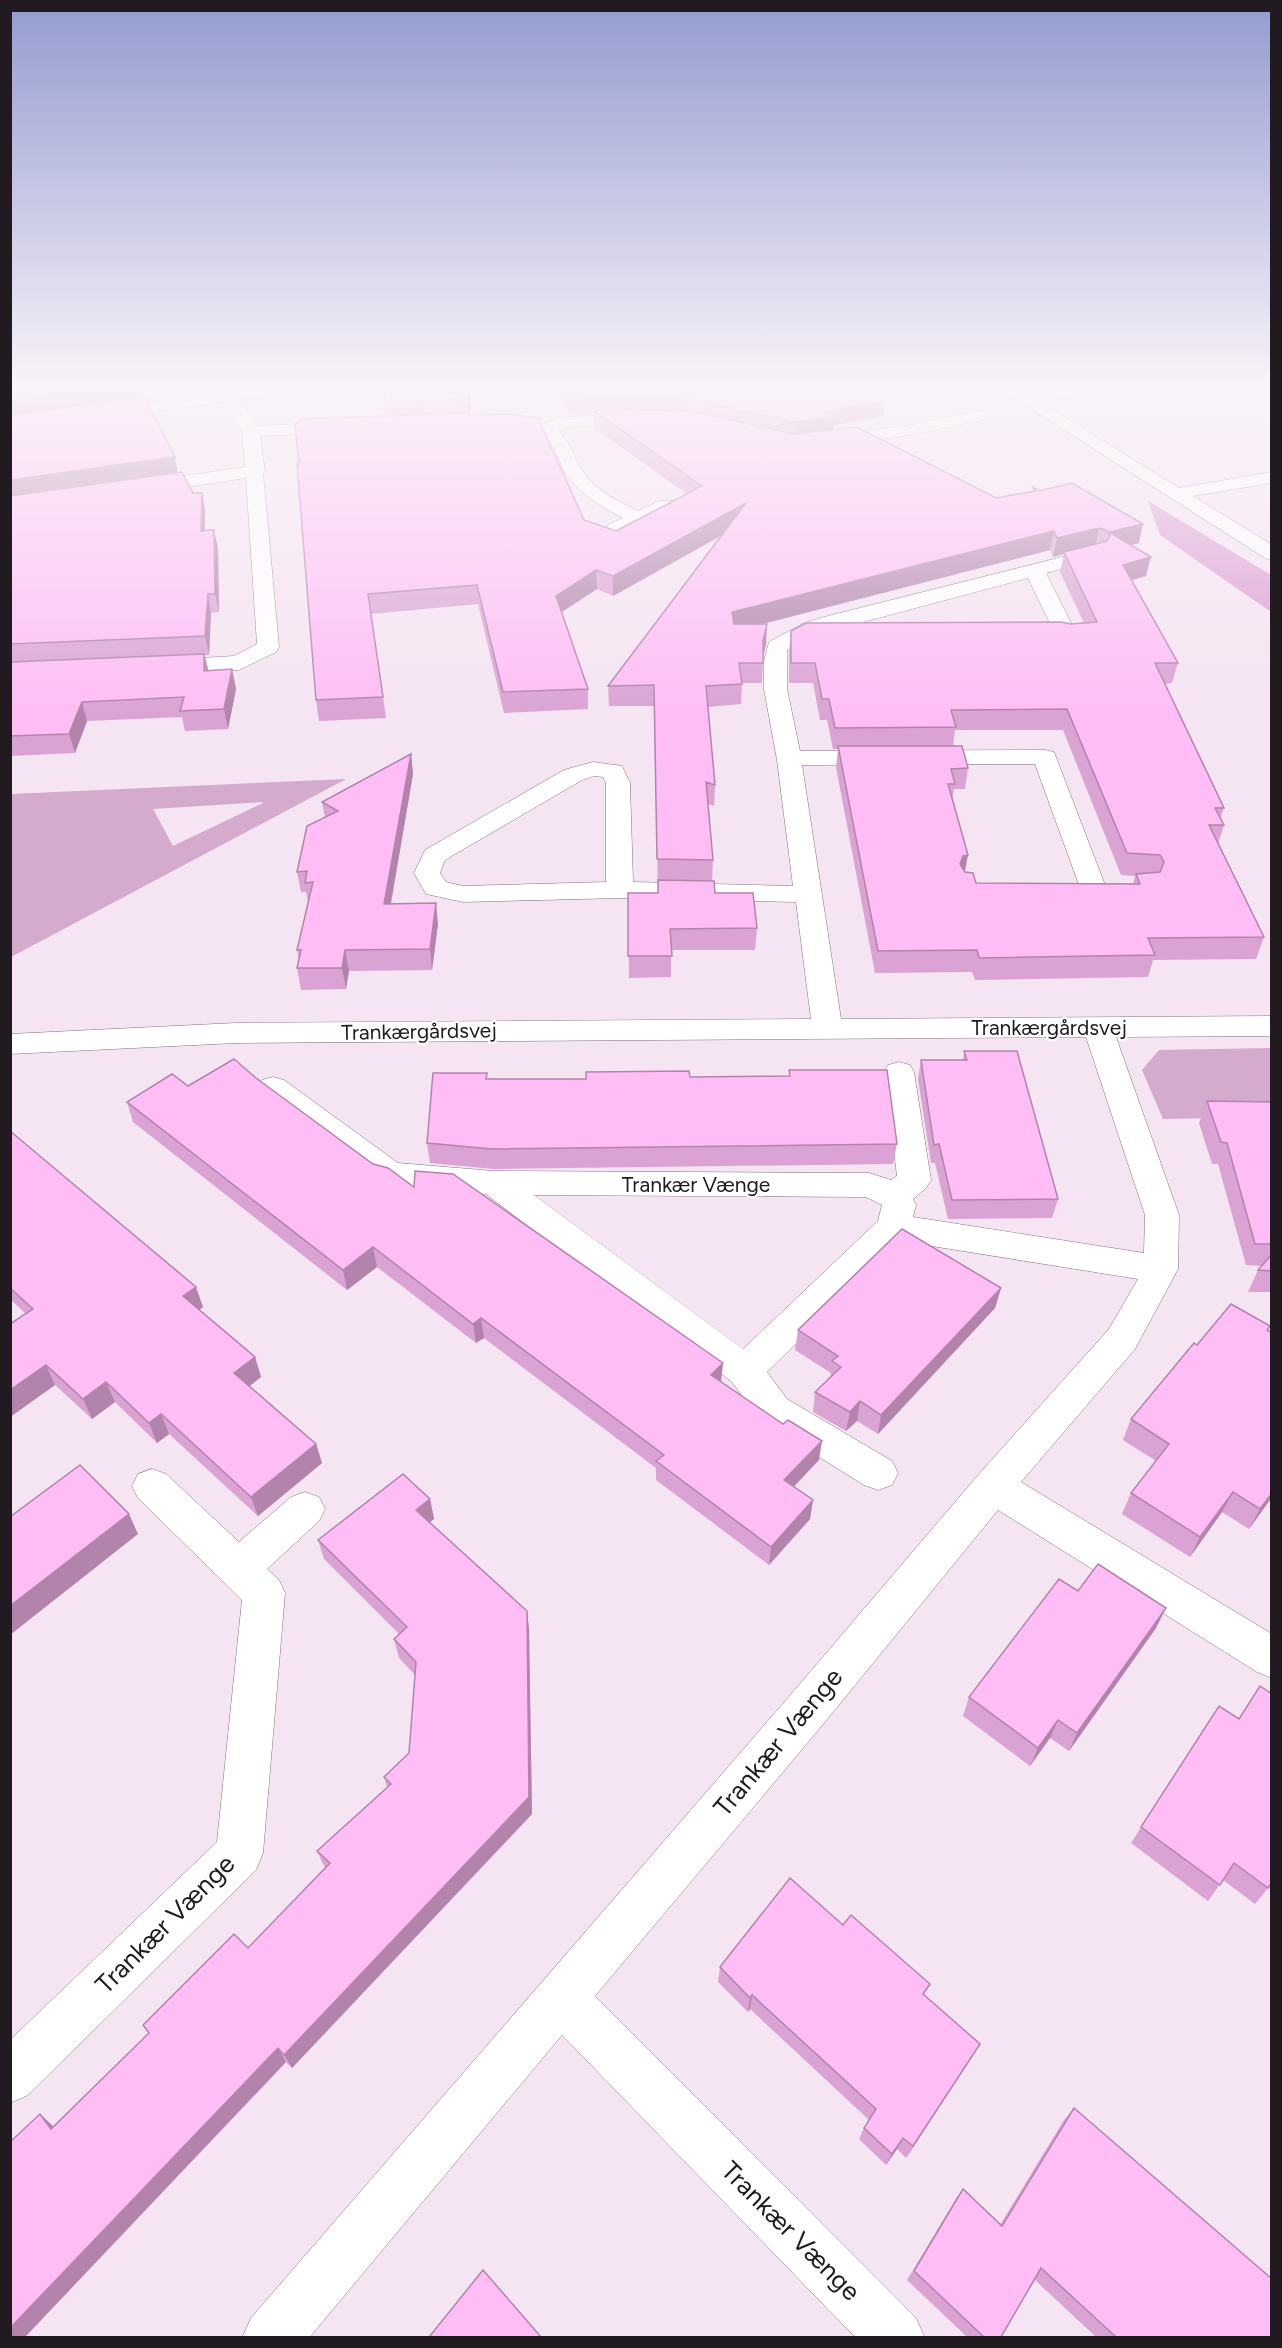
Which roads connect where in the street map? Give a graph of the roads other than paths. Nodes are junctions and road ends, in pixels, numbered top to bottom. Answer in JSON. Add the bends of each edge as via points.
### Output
{"nodes":[{"id":1,"x":258,"y":497,"type":"edge"},
{"id":2,"x":597,"y":497,"type":"edge"},
{"id":3,"x":1178,"y":497,"type":"edge"},
{"id":4,"x":666,"y":505,"type":"edge"},
{"id":5,"x":636,"y":517,"type":"junction"},
{"id":6,"x":612,"y":530,"type":"edge"},
{"id":7,"x":1272,"y":554,"type":"edge"},
{"id":8,"x":1094,"y":555,"type":"edge"},
{"id":9,"x":1035,"y":571,"type":"junction"},
{"id":10,"x":1066,"y":635,"type":"edge"},
{"id":11,"x":136,"y":667,"type":"edge"},
{"id":12,"x":789,"y":758,"type":"junction"},
{"id":13,"x":1091,"y":885,"type":"edge"},
{"id":14,"x":620,"y":890,"type":"junction"},
{"id":15,"x":807,"y":894,"type":"junction"},
{"id":16,"x":1272,"y":1026,"type":"edge"},
{"id":17,"x":827,"y":1028,"type":"junction"},
{"id":18,"x":1098,"y":1028,"type":"junction"},
{"id":19,"x":10,"y":1044,"type":"edge"},
{"id":20,"x":899,"y":1072,"type":"dead end"},
{"id":21,"x":273,"y":1088,"type":"edge"},
{"id":22,"x":494,"y":1183,"type":"junction"},
{"id":23,"x":894,"y":1211,"type":"junction"},
{"id":24,"x":1161,"y":1269,"type":"junction"},
{"id":25,"x":745,"y":1371,"type":"junction"},
{"id":26,"x":878,"y":1473,"type":"dead end"},
{"id":27,"x":152,"y":1486,"type":"dead end"},
{"id":28,"x":993,"y":1486,"type":"junction"},
{"id":29,"x":305,"y":1509,"type":"dead end"},
{"id":30,"x":238,"y":1569,"type":"junction"},
{"id":31,"x":1272,"y":1658,"type":"edge"},
{"id":32,"x":560,"y":1997,"type":"junction"},
{"id":33,"x":10,"y":2077,"type":"edge"},
{"id":34,"x":271,"y":2337,"type":"edge"},
{"id":35,"x":896,"y":2337,"type":"edge"}],
"edges":[{"from":1,"to":11,"type":"street","via":[[268,647],[239,663]]},
{"from":2,"to":5,"type":"street"},
{"from":3,"to":7,"type":"street"},
{"from":4,"to":5,"type":"street"},
{"from":5,"to":6,"type":"street"},
{"from":8,"to":9,"type":"street"},
{"from":9,"to":10,"type":"street"},
{"from":9,"to":12,"type":"street","via":[[832,622],[777,647],[774,680]]},
{"from":12,"to":13,"type":"street","via":[[1045,757]]},
{"from":12,"to":15,"type":"street"},
{"from":14,"to":14,"type":"street","via":[[462,894],[436,888],[427,873],[434,856],[573,774],[593,769],[613,771],[618,783]]},
{"from":14,"to":15,"type":"street"},
{"from":15,"to":17,"type":"street"},
{"from":16,"to":18,"type":"street","name":"Trankærgårdsvej"},
{"from":17,"to":18,"type":"street","name":"Trankærgårdsvej"},
{"from":17,"to":19,"type":"street","name":"Trankærgårdsvej","via":[[236,1033]]},
{"from":18,"to":24,"type":"street","name":"Trankær Vænge","via":[[1162,1215]]},
{"from":20,"to":23,"type":"street","via":[[914,1180]]},
{"from":21,"to":22,"type":"street","name":"Trankær Vænge","via":[[390,1174]]},
{"from":22,"to":23,"type":"street","name":"Trankær Vænge","via":[[869,1185]]},
{"from":22,"to":25,"type":"street"},
{"from":23,"to":24,"type":"street","name":"Trankær Vænge"},
{"from":23,"to":25,"type":"street"},
{"from":24,"to":28,"type":"street","name":"Trankær Vænge","via":[[1122,1339]]},
{"from":25,"to":26,"type":"street","via":[[774,1410]]},
{"from":27,"to":30,"type":"street","name":"Trankær Vænge"},
{"from":28,"to":31,"type":"street"},
{"from":28,"to":32,"type":"street","name":"Trankær Vænge"},
{"from":29,"to":30,"type":"street"},
{"from":30,"to":33,"type":"street","name":"Trankær Vænge","via":[[264,1593],[239,1853]]},
{"from":32,"to":34,"type":"street","name":"Trankær Vænge"},
{"from":32,"to":35,"type":"street","name":"Trankær Vænge"}]}
